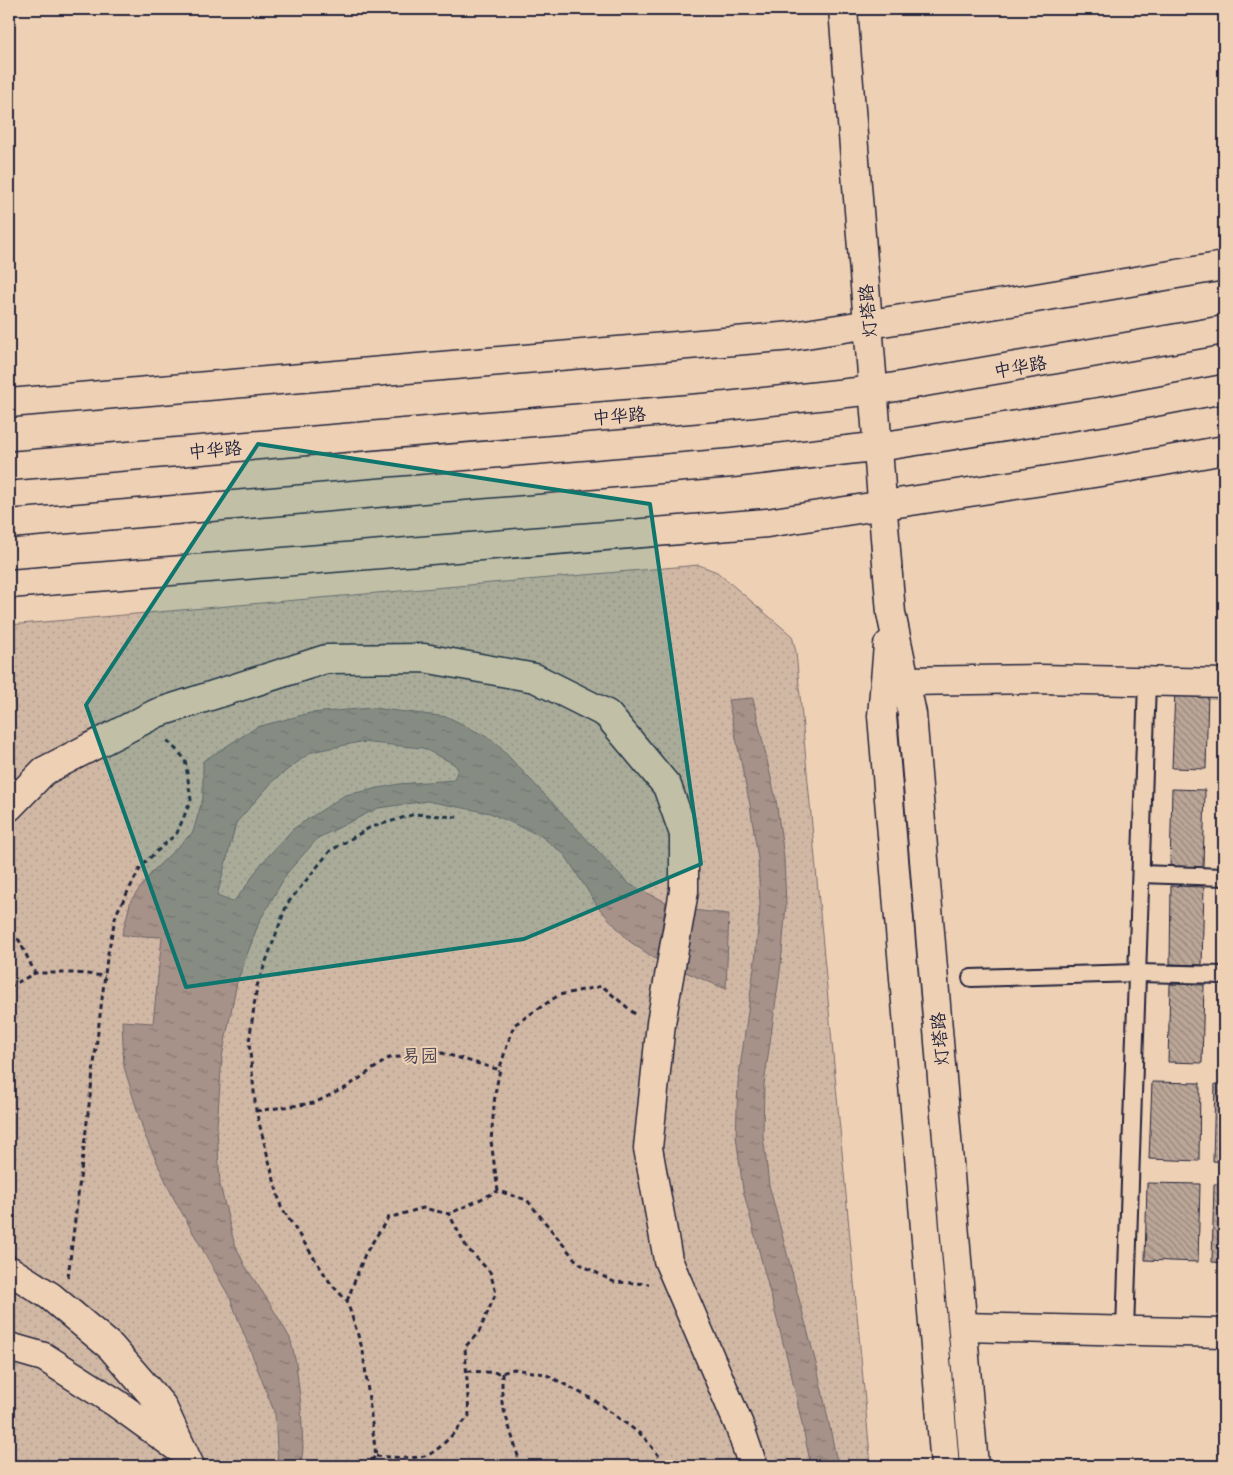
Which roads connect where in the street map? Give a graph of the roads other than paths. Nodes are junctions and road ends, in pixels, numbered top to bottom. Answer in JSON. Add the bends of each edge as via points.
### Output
{"nodes":[{"id":1,"x":843,"y":9,"type":"edge"},
{"id":2,"x":1224,"y":266,"type":"edge"},
{"id":3,"x":868,"y":324,"type":"junction"},
{"id":4,"x":1224,"y":330,"type":"edge"},
{"id":5,"x":1224,"y":389,"type":"edge"},
{"id":6,"x":873,"y":390,"type":"junction"},
{"id":7,"x":9,"y":402,"type":"edge"},
{"id":8,"x":877,"y":447,"type":"junction"},
{"id":9,"x":1224,"y":450,"type":"edge"},
{"id":10,"x":9,"y":466,"type":"edge"},
{"id":11,"x":882,"y":505,"type":"junction"},
{"id":12,"x":9,"y":524,"type":"edge"},
{"id":13,"x":9,"y":584,"type":"edge"},
{"id":14,"x":891,"y":613,"type":"junction"},
{"id":15,"x":904,"y":680,"type":"junction"},
{"id":16,"x":1147,"y":682,"type":"junction"},
{"id":17,"x":1224,"y":684,"type":"edge"},
{"id":18,"x":9,"y":807,"type":"edge"},
{"id":19,"x":1141,"y":874,"type":"junction"},
{"id":20,"x":1224,"y":877,"type":"edge"},
{"id":21,"x":1138,"y":973,"type":"junction"},
{"id":22,"x":1224,"y":975,"type":"edge"},
{"id":23,"x":970,"y":978,"type":"dead end"},
{"id":24,"x":9,"y":1270,"type":"edge"},
{"id":25,"x":963,"y":1326,"type":"junction"},
{"id":26,"x":1125,"y":1330,"type":"junction"},
{"id":27,"x":1224,"y":1333,"type":"edge"},
{"id":28,"x":9,"y":1347,"type":"edge"},
{"id":29,"x":187,"y":1459,"type":"edge"},
{"id":30,"x":753,"y":1466,"type":"edge"},
{"id":31,"x":945,"y":1466,"type":"edge"},
{"id":32,"x":974,"y":1466,"type":"edge"}],
"edges":[{"from":1,"to":3,"type":"main road","name":"灯塔路"},
{"from":2,"to":3,"type":"main road"},
{"from":3,"to":6,"type":"main road","name":"灯塔路"},
{"from":3,"to":7,"type":"main road","via":[[793,336]]},
{"from":4,"to":6,"type":"main road","name":"中华路"},
{"from":5,"to":8,"type":"main road"},
{"from":6,"to":8,"type":"main road","name":"灯塔路"},
{"from":6,"to":10,"type":"main road","name":"中华路","via":[[726,406]]},
{"from":8,"to":11,"type":"main road","name":"灯塔路"},
{"from":8,"to":12,"type":"main road","via":[[722,464]]},
{"from":9,"to":11,"type":"main road"},
{"from":11,"to":13,"type":"main road","via":[[767,523]]},
{"from":11,"to":14,"type":"main road","name":"灯塔路"},
{"from":14,"to":15,"type":"main road","name":"灯塔路"},
{"from":14,"to":31,"type":"main road","name":"灯塔路","via":[[882,716]]},
{"from":15,"to":16,"type":"main road"},
{"from":15,"to":25,"type":"main road","name":"灯塔路","via":[[912,714]]},
{"from":16,"to":17,"type":"main road"},
{"from":16,"to":19,"type":"lane"},
{"from":18,"to":30,"type":"main road","via":[[44,771],[157,713],[326,659],[424,658],[535,678],[608,714],[667,786],[684,834],[684,891],[660,1039],[648,1148],[668,1260],[739,1425]]},
{"from":19,"to":20,"type":"lane"},
{"from":19,"to":21,"type":"lane"},
{"from":21,"to":22,"type":"lane"},
{"from":21,"to":23,"type":"lane"},
{"from":21,"to":26,"type":"lane"},
{"from":24,"to":29,"type":"main road","via":[[50,1296],[111,1347],[162,1406]]},
{"from":25,"to":26,"type":"main road"},
{"from":25,"to":32,"type":"main road","name":"灯塔路"},
{"from":26,"to":27,"type":"main road"},
{"from":28,"to":29,"type":"main road","via":[[44,1356],[116,1404]]}]}
